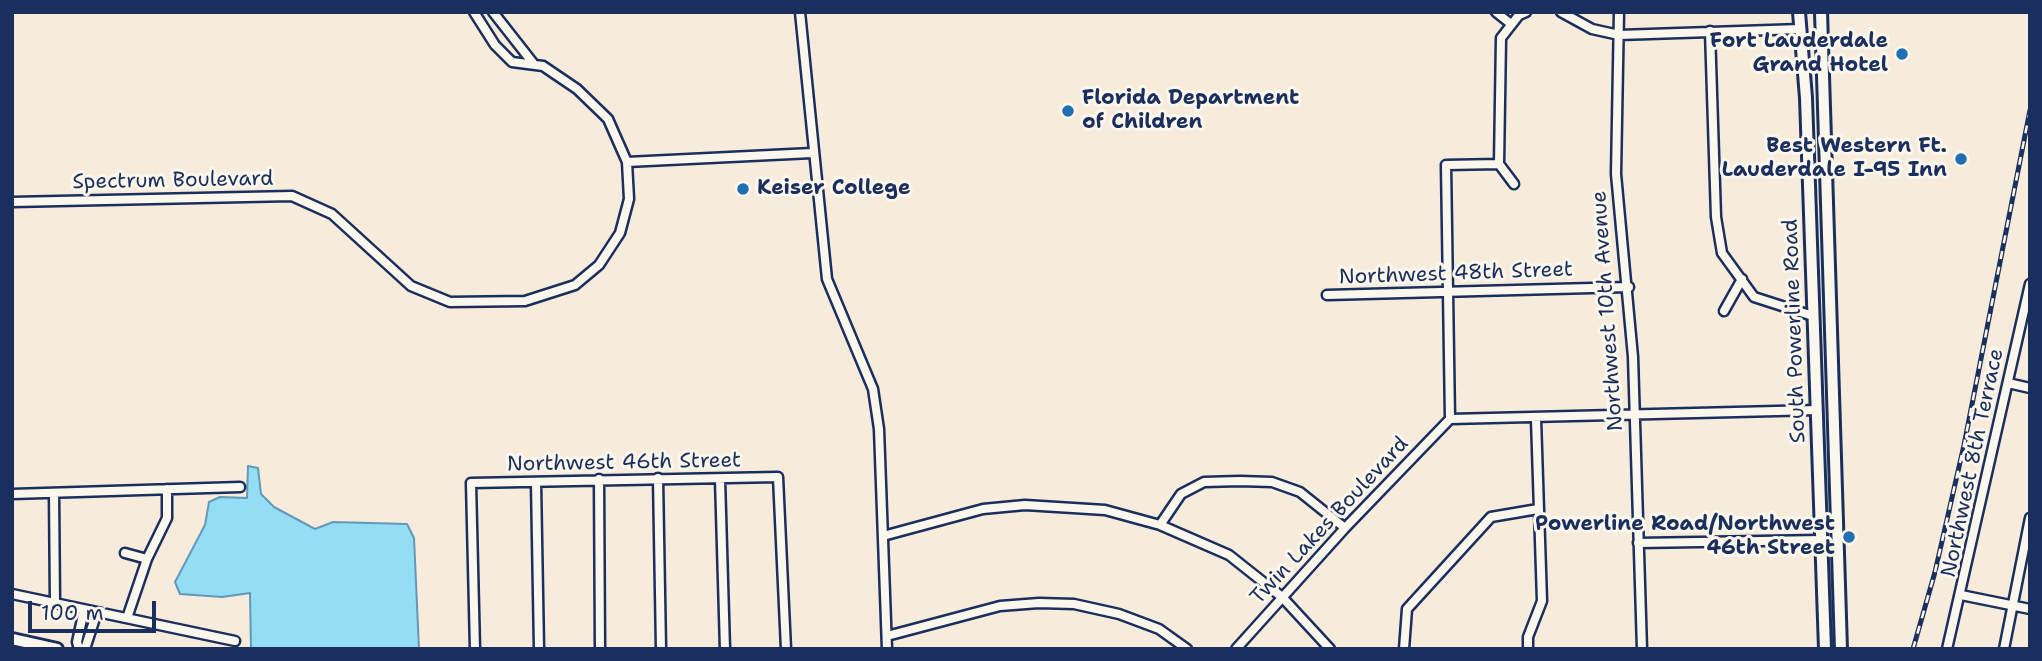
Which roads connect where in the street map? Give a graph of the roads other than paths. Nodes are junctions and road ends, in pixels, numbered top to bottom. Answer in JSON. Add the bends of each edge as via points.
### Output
{"nodes":[{"id":1,"x":474,"y":12,"type":"edge"},
{"id":2,"x":493,"y":12,"type":"edge"},
{"id":3,"x":800,"y":12,"type":"edge"},
{"id":4,"x":1496,"y":12,"type":"edge"},
{"id":5,"x":1526,"y":12,"type":"edge"},
{"id":6,"x":1561,"y":12,"type":"edge"},
{"id":7,"x":1619,"y":12,"type":"edge"},
{"id":8,"x":1799,"y":12,"type":"edge"},
{"id":9,"x":1821,"y":12,"type":"edge"},
{"id":10,"x":1511,"y":24,"type":"junction"},
{"id":11,"x":1801,"y":29,"type":"junction"},
{"id":12,"x":1710,"y":31,"type":"junction"},
{"id":13,"x":1619,"y":35,"type":"junction"},
{"id":14,"x":533,"y":63,"type":"junction"},
{"id":15,"x":813,"y":153,"type":"junction"},
{"id":16,"x":627,"y":162,"type":"junction"},
{"id":17,"x":1499,"y":164,"type":"junction"},
{"id":18,"x":1514,"y":184,"type":"dead end"},
{"id":19,"x":12,"y":202,"type":"edge"},
{"id":20,"x":1742,"y":279,"type":"junction"},
{"id":21,"x":2030,"y":284,"type":"edge"},
{"id":22,"x":1629,"y":287,"type":"junction"},
{"id":23,"x":1446,"y":291,"type":"junction"},
{"id":24,"x":1326,"y":295,"type":"dead end"},
{"id":25,"x":1724,"y":311,"type":"dead end"},
{"id":26,"x":1813,"y":316,"type":"junction"},
{"id":27,"x":1831,"y":321,"type":"junction"},
{"id":28,"x":2008,"y":383,"type":"junction"},
{"id":29,"x":2030,"y":388,"type":"edge"},
{"id":30,"x":1817,"y":410,"type":"junction"},
{"id":31,"x":1635,"y":414,"type":"junction"},
{"id":32,"x":1536,"y":418,"type":"junction"},
{"id":33,"x":1450,"y":419,"type":"junction"},
{"id":34,"x":658,"y":478,"type":"junction"},
{"id":35,"x":599,"y":479,"type":"junction"},
{"id":36,"x":720,"y":479,"type":"junction"},
{"id":37,"x":536,"y":483,"type":"junction"},
{"id":38,"x":240,"y":487,"type":"dead end"},
{"id":39,"x":167,"y":489,"type":"junction"},
{"id":40,"x":54,"y":493,"type":"junction"},
{"id":41,"x":12,"y":494,"type":"edge"},
{"id":42,"x":1538,"y":509,"type":"junction"},
{"id":43,"x":1821,"y":515,"type":"junction"},
{"id":44,"x":2030,"y":518,"type":"edge"},
{"id":45,"x":1160,"y":525,"type":"junction"},
{"id":46,"x":1345,"y":527,"type":"junction"},
{"id":47,"x":883,"y":536,"type":"junction"},
{"id":48,"x":1822,"y":540,"type":"junction"},
{"id":49,"x":1838,"y":540,"type":"junction"},
{"id":50,"x":1638,"y":543,"type":"junction"},
{"id":51,"x":125,"y":553,"type":"dead end"},
{"id":52,"x":147,"y":559,"type":"junction"},
{"id":53,"x":1838,"y":559,"type":"junction"},
{"id":54,"x":12,"y":594,"type":"edge"},
{"id":55,"x":1961,"y":596,"type":"junction"},
{"id":56,"x":1282,"y":597,"type":"junction"},
{"id":57,"x":55,"y":603,"type":"junction"},
{"id":58,"x":2013,"y":605,"type":"junction"},
{"id":59,"x":2030,"y":609,"type":"edge"},
{"id":60,"x":85,"y":610,"type":"junction"},
{"id":61,"x":97,"y":612,"type":"junction"},
{"id":62,"x":127,"y":618,"type":"junction"},
{"id":63,"x":887,"y":636,"type":"junction"},
{"id":64,"x":12,"y":639,"type":"edge"},
{"id":65,"x":235,"y":642,"type":"dead end"},
{"id":66,"x":57,"y":649,"type":"edge"},
{"id":67,"x":79,"y":649,"type":"edge"},
{"id":68,"x":85,"y":649,"type":"edge"},
{"id":69,"x":475,"y":649,"type":"edge"},
{"id":70,"x":539,"y":649,"type":"edge"},
{"id":71,"x":600,"y":649,"type":"edge"},
{"id":72,"x":661,"y":649,"type":"edge"},
{"id":73,"x":725,"y":649,"type":"edge"},
{"id":74,"x":786,"y":649,"type":"edge"},
{"id":75,"x":887,"y":649,"type":"edge"},
{"id":76,"x":1187,"y":649,"type":"edge"},
{"id":77,"x":1236,"y":649,"type":"edge"},
{"id":78,"x":1330,"y":649,"type":"edge"},
{"id":79,"x":1404,"y":649,"type":"edge"},
{"id":80,"x":1528,"y":649,"type":"edge"},
{"id":81,"x":1642,"y":649,"type":"edge"},
{"id":82,"x":1825,"y":649,"type":"edge"},
{"id":83,"x":1841,"y":649,"type":"edge"},
{"id":84,"x":1947,"y":649,"type":"edge"},
{"id":85,"x":2004,"y":649,"type":"edge"}],
"edges":[{"from":1,"to":14,"type":"street","via":[[512,62]]},
{"from":2,"to":14,"type":"street"},
{"from":3,"to":15,"type":"street"},
{"from":4,"to":10,"type":"street"},
{"from":5,"to":10,"type":"street"},
{"from":6,"to":13,"type":"street","via":[[1592,29]]},
{"from":7,"to":13,"type":"street","name":"Northwest 10th Avenue"},
{"from":8,"to":11,"type":"main road","name":"South Powerline Road"},
{"from":9,"to":27,"type":"main road","name":"South Powerline Road"},
{"from":10,"to":17,"type":"street","via":[[1501,38]]},
{"from":11,"to":12,"type":"street"},
{"from":11,"to":26,"type":"main road","name":"South Powerline Road"},
{"from":12,"to":13,"type":"street"},
{"from":12,"to":20,"type":"street","via":[[1716,217],[1722,253]]},
{"from":13,"to":22,"type":"street","name":"Northwest 10th Avenue","via":[[1616,173]]},
{"from":14,"to":16,"type":"street","via":[[577,89],[608,119]]},
{"from":15,"to":16,"type":"street"},
{"from":15,"to":47,"type":"street","via":[[827,279],[873,389]]},
{"from":16,"to":19,"type":"street","name":"Spectrum Boulevard","via":[[629,199],[620,233],[599,265],[575,285],[525,301],[450,302],[411,286],[332,214],[292,196]]},
{"from":17,"to":18,"type":"street"},
{"from":17,"to":23,"type":"street","via":[[1446,165]]},
{"from":20,"to":25,"type":"street"},
{"from":20,"to":26,"type":"street","via":[[1755,297]]},
{"from":21,"to":28,"type":"street","name":"Northwest 8th Terrace"},
{"from":22,"to":23,"type":"street","name":"Northwest 48th Street"},
{"from":22,"to":31,"type":"street","name":"Northwest 10th Avenue"},
{"from":23,"to":24,"type":"street","name":"Northwest 48th Street"},
{"from":23,"to":33,"type":"street"},
{"from":26,"to":27,"type":"main road"},
{"from":26,"to":30,"type":"main road","name":"South Powerline Road"},
{"from":27,"to":49,"type":"main road","name":"South Powerline Road"},
{"from":28,"to":29,"type":"street"},
{"from":28,"to":55,"type":"street","name":"Northwest 8th Terrace"},
{"from":30,"to":31,"type":"street"},
{"from":30,"to":43,"type":"main road","name":"South Powerline Road"},
{"from":31,"to":32,"type":"street"},
{"from":31,"to":50,"type":"street","name":"Northwest 10th Avenue"},
{"from":32,"to":33,"type":"street"},
{"from":32,"to":42,"type":"street"},
{"from":33,"to":46,"type":"street","name":"Twin Lakes Boulevard"},
{"from":34,"to":35,"type":"street","name":"Northwest 46th Street"},
{"from":34,"to":36,"type":"street","name":"Northwest 46th Street"},
{"from":34,"to":72,"type":"street"},
{"from":35,"to":37,"type":"street","name":"Northwest 46th Street"},
{"from":35,"to":71,"type":"street"},
{"from":36,"to":73,"type":"street"},
{"from":36,"to":74,"type":"street","name":"Northwest 46th Street","via":[[778,477]]},
{"from":37,"to":69,"type":"street","name":"Northwest 46th Street","via":[[471,483]]},
{"from":37,"to":70,"type":"street"},
{"from":38,"to":39,"type":"street"},
{"from":39,"to":40,"type":"street"},
{"from":39,"to":52,"type":"street","via":[[167,518]]},
{"from":40,"to":41,"type":"street"},
{"from":40,"to":57,"type":"street"},
{"from":42,"to":79,"type":"street","via":[[1491,516],[1407,609]]},
{"from":42,"to":80,"type":"street","via":[[1542,601]]},
{"from":43,"to":48,"type":"main road","name":"South Powerline Road"},
{"from":43,"to":49,"type":"main road"},
{"from":44,"to":58,"type":"street"},
{"from":45,"to":46,"type":"street","via":[[1181,494],[1204,482],[1240,481],[1272,482],[1300,492]]},
{"from":45,"to":47,"type":"street","via":[[1105,510],[1025,506],[983,509]]},
{"from":45,"to":56,"type":"street","via":[[1229,555]]},
{"from":46,"to":56,"type":"street","name":"Twin Lakes Boulevard"},
{"from":47,"to":63,"type":"street"},
{"from":48,"to":50,"type":"street"},
{"from":48,"to":53,"type":"main road"},
{"from":48,"to":82,"type":"main road","name":"South Powerline Road"},
{"from":49,"to":53,"type":"main road","name":"South Powerline Road"},
{"from":50,"to":81,"type":"street","name":"Northwest 10th Avenue"},
{"from":51,"to":52,"type":"street"},
{"from":52,"to":62,"type":"street"},
{"from":53,"to":83,"type":"main road","name":"South Powerline Road"},
{"from":54,"to":57,"type":"street"},
{"from":55,"to":58,"type":"street"},
{"from":55,"to":84,"type":"street","name":"Northwest 8th Terrace"},
{"from":56,"to":77,"type":"street","name":"Twin Lakes Boulevard"},
{"from":56,"to":78,"type":"street"},
{"from":57,"to":60,"type":"street"},
{"from":58,"to":59,"type":"street"},
{"from":58,"to":85,"type":"street"},
{"from":60,"to":61,"type":"street"},
{"from":60,"to":67,"type":"street"},
{"from":61,"to":62,"type":"street"},
{"from":61,"to":68,"type":"street"},
{"from":62,"to":65,"type":"street"},
{"from":63,"to":75,"type":"street"},
{"from":63,"to":76,"type":"street","via":[[1000,606],[1074,604],[1159,629]]},
{"from":64,"to":66,"type":"main road"}]}
